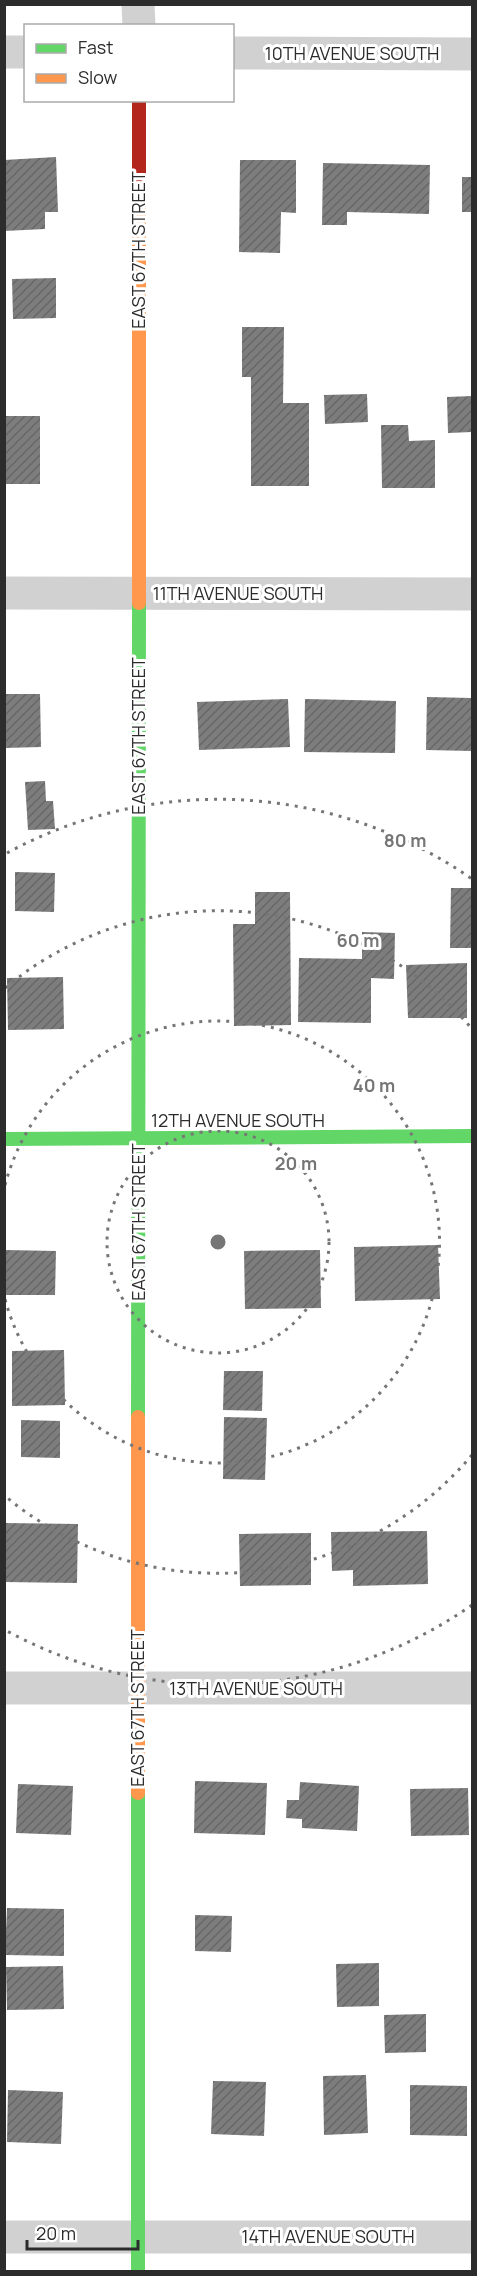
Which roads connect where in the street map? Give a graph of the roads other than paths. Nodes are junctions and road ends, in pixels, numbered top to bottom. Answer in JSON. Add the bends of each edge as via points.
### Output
{"nodes":[{"id":1,"x":138,"y":4,"type":"edge"},
{"id":2,"x":139,"y":24,"type":"edge"},
{"id":3,"x":4,"y":52,"type":"edge"},
{"id":4,"x":24,"y":52,"type":"edge"},
{"id":5,"x":234,"y":53,"type":"edge"},
{"id":6,"x":472,"y":54,"type":"edge"},
{"id":7,"x":139,"y":102,"type":"edge"},
{"id":8,"x":4,"y":593,"type":"edge"},
{"id":9,"x":138,"y":593,"type":"junction"},
{"id":10,"x":472,"y":594,"type":"edge"},
{"id":11,"x":472,"y":1136,"type":"edge"},
{"id":12,"x":138,"y":1138,"type":"junction"},
{"id":13,"x":4,"y":1139,"type":"edge"},
{"id":14,"x":4,"y":1688,"type":"edge"},
{"id":15,"x":137,"y":1688,"type":"junction"},
{"id":16,"x":472,"y":1688,"type":"edge"},
{"id":17,"x":138,"y":2236,"type":"junction"},
{"id":18,"x":4,"y":2237,"type":"edge"},
{"id":19,"x":472,"y":2237,"type":"edge"},
{"id":20,"x":138,"y":2271,"type":"edge"}],
"edges":[{"from":1,"to":2,"type":"street"},
{"from":3,"to":4,"type":"street"},
{"from":5,"to":6,"type":"street","name":"10TH AVENUE SOUTH"},
{"from":7,"to":9,"type":"street","name":"EAST 67TH STREET"},
{"from":8,"to":9,"type":"street","name":"11TH AVENUE SOUTH"},
{"from":9,"to":10,"type":"street","name":"11TH AVENUE SOUTH"},
{"from":9,"to":12,"type":"street","name":"EAST 67TH STREET"},
{"from":11,"to":12,"type":"street","name":"12TH AVENUE SOUTH"},
{"from":12,"to":13,"type":"street","name":"12TH AVENUE SOUTH"},
{"from":12,"to":15,"type":"street","name":"EAST 67TH STREET"},
{"from":14,"to":15,"type":"street","name":"13TH AVENUE SOUTH"},
{"from":15,"to":16,"type":"street","name":"13TH AVENUE SOUTH"},
{"from":15,"to":17,"type":"street","name":"EAST 67TH STREET"},
{"from":17,"to":18,"type":"street","name":"14TH AVENUE SOUTH"},
{"from":17,"to":19,"type":"street","name":"14TH AVENUE SOUTH"},
{"from":17,"to":20,"type":"street","name":"EAST 67TH STREET"}]}
